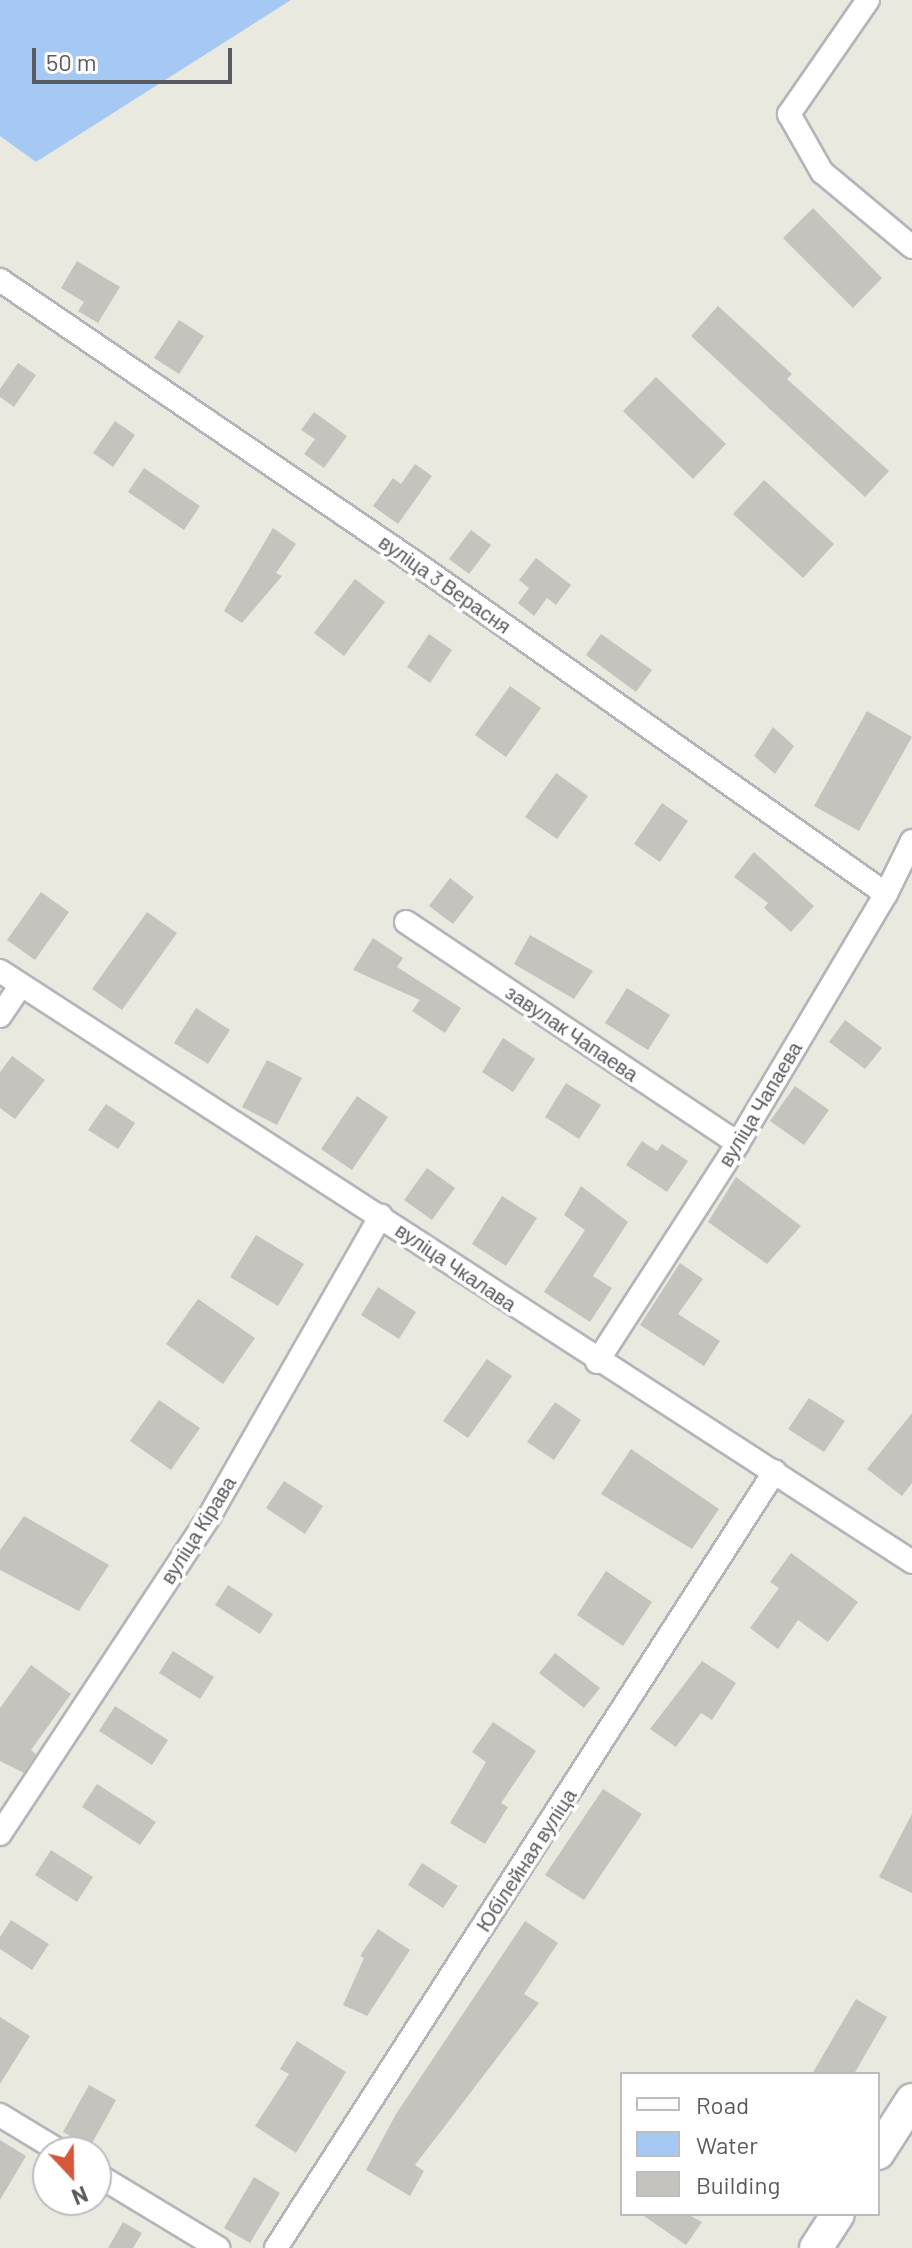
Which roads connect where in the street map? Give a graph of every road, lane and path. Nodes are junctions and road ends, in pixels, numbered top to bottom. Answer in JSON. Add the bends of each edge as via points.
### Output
{"nodes":[{"id":1,"x":868,"y":0,"type":"edge"},
{"id":2,"x":912,"y":247,"type":"edge"},
{"id":3,"x":0,"y":280,"type":"edge"},
{"id":4,"x":912,"y":841,"type":"edge"},
{"id":5,"x":886,"y":894,"type":"junction"},
{"id":6,"x":406,"y":922,"type":"dead end"},
{"id":7,"x":0,"y":971,"type":"edge"},
{"id":8,"x":21,"y":985,"type":"junction"},
{"id":9,"x":0,"y":1016,"type":"edge"},
{"id":10,"x":738,"y":1143,"type":"junction"},
{"id":11,"x":381,"y":1216,"type":"junction"},
{"id":12,"x":597,"y":1362,"type":"junction"},
{"id":13,"x":775,"y":1471,"type":"junction"},
{"id":14,"x":912,"y":1562,"type":"edge"},
{"id":15,"x":0,"y":1834,"type":"edge"},
{"id":16,"x":912,"y":2100,"type":"edge"},
{"id":17,"x":0,"y":2115,"type":"edge"},
{"id":18,"x":35,"y":2136,"type":"edge"},
{"id":19,"x":880,"y":2150,"type":"edge"},
{"id":20,"x":112,"y":2184,"type":"edge"},
{"id":21,"x":837,"y":2216,"type":"edge"},
{"id":22,"x":218,"y":2248,"type":"edge"},
{"id":23,"x":276,"y":2248,"type":"edge"},
{"id":24,"x":816,"y":2248,"type":"edge"}],
"edges":[{"from":1,"to":2,"type":"street","via":[[789,114],[822,172]]},
{"from":3,"to":5,"type":"street","name":"вуліца 3 Верасня","via":[[417,564]]},
{"from":4,"to":5,"type":"street","name":"вуліца Чапаева"},
{"from":5,"to":10,"type":"street","name":"вуліца Чапаева"},
{"from":6,"to":10,"type":"street","name":"завулак Чапаева"},
{"from":7,"to":8,"type":"street","name":"вуліца Чкалава"},
{"from":8,"to":9,"type":"street"},
{"from":8,"to":11,"type":"street","name":"вуліца Чкалава"},
{"from":10,"to":12,"type":"street","name":"вуліца Чапаева"},
{"from":11,"to":12,"type":"street","name":"вуліца Чкалава"},
{"from":11,"to":15,"type":"street","name":"вуліца Кірава","via":[[209,1517]]},
{"from":12,"to":13,"type":"street","name":"вуліца Чкалава"},
{"from":13,"to":14,"type":"street","name":"вуліца Чкалава"},
{"from":13,"to":23,"type":"street","name":"Юбілейная вуліца"},
{"from":16,"to":19,"type":"main road"},
{"from":17,"to":18,"type":"street"},
{"from":20,"to":22,"type":"street"},
{"from":21,"to":24,"type":"main road"}]}
